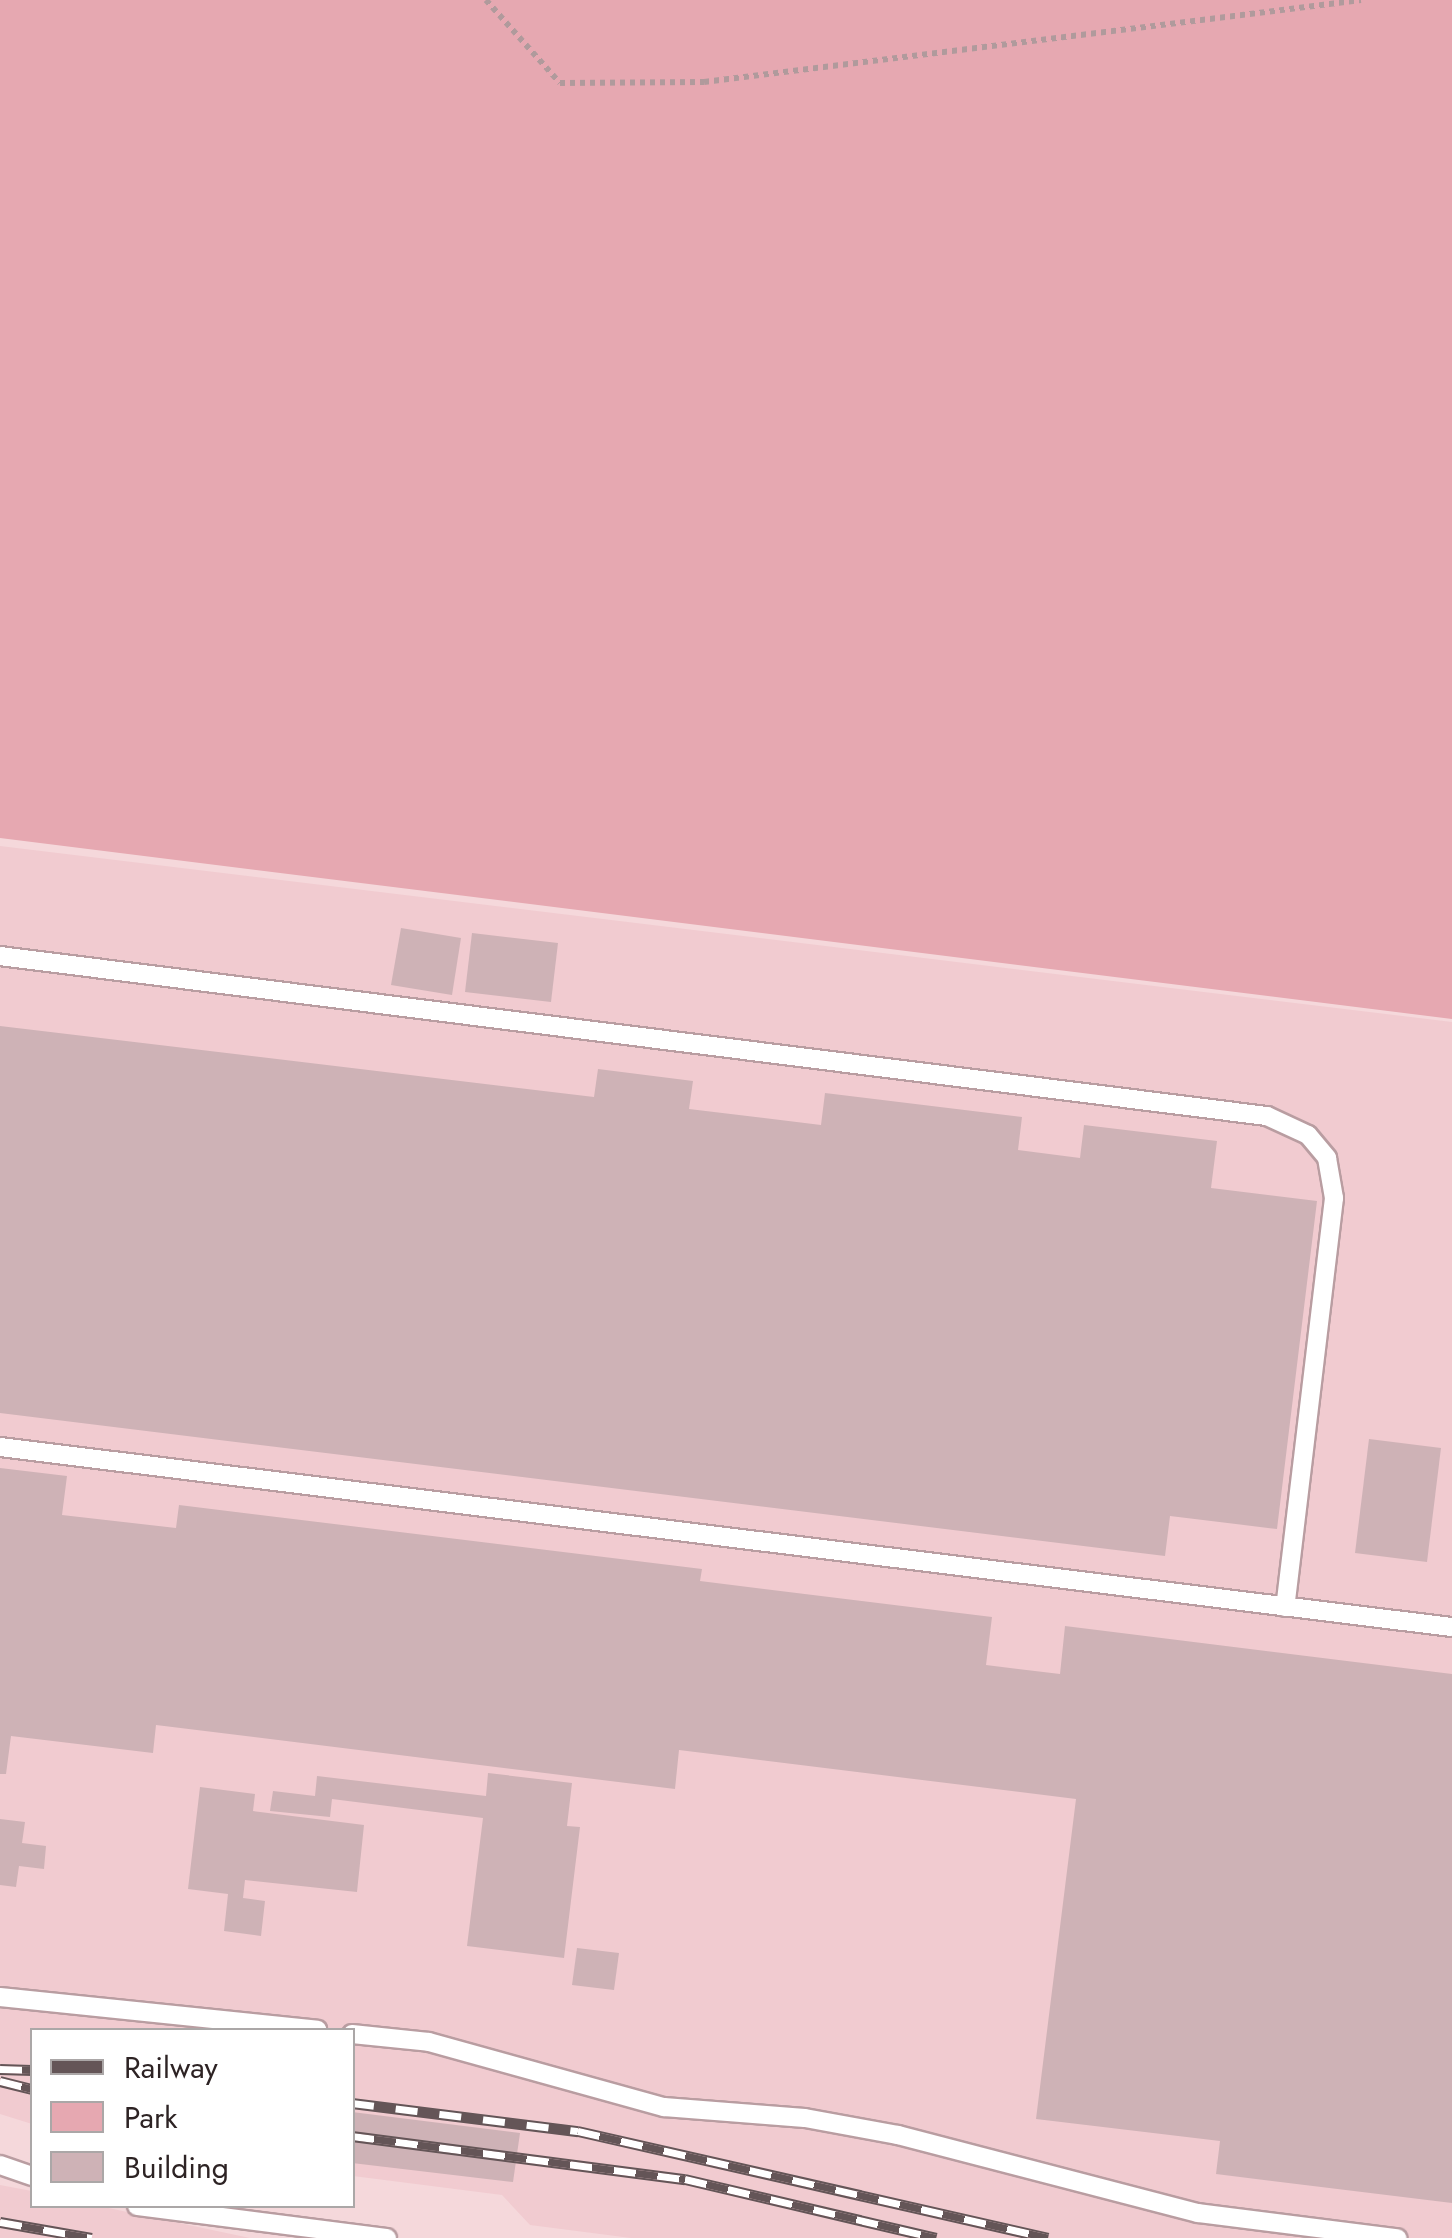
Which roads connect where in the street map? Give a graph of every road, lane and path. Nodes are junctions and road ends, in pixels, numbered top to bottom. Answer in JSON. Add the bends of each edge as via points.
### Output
{"nodes":[{"id":1,"x":486,"y":0,"type":"edge"},
{"id":2,"x":1360,"y":0,"type":"edge"},
{"id":3,"x":0,"y":956,"type":"edge"},
{"id":4,"x":0,"y":1447,"type":"edge"},
{"id":5,"x":1286,"y":1607,"type":"junction"},
{"id":6,"x":1452,"y":1628,"type":"edge"},
{"id":7,"x":0,"y":1997,"type":"edge"},
{"id":8,"x":299,"y":2028,"type":"edge"},
{"id":9,"x":355,"y":2034,"type":"edge"},
{"id":10,"x":0,"y":2165,"type":"edge"},
{"id":11,"x":30,"y":2175,"type":"edge"},
{"id":12,"x":153,"y":2208,"type":"edge"},
{"id":13,"x":387,"y":2238,"type":"edge"},
{"id":14,"x":1396,"y":2238,"type":"edge"}],
"edges":[{"from":1,"to":2,"type":"path","via":[[560,84],[704,82]]},
{"from":3,"to":5,"type":"lane","via":[[1266,1116],[1308,1135],[1327,1158],[1334,1198]]},
{"from":4,"to":5,"type":"lane"},
{"from":5,"to":6,"type":"lane"},
{"from":7,"to":8,"type":"lane"},
{"from":9,"to":14,"type":"lane","via":[[429,2042],[664,2107],[805,2118],[898,2135],[1198,2213]]},
{"from":10,"to":11,"type":"lane"},
{"from":12,"to":13,"type":"lane"}]}
